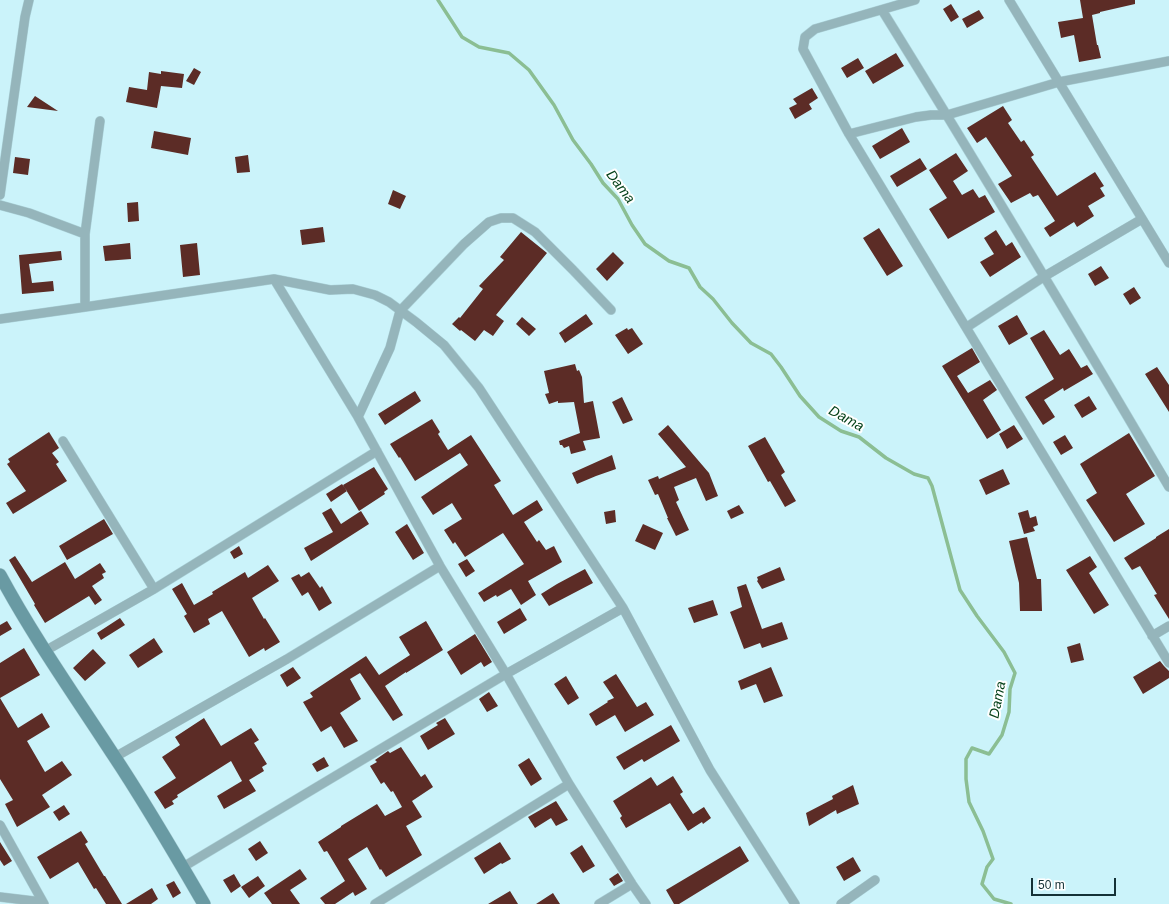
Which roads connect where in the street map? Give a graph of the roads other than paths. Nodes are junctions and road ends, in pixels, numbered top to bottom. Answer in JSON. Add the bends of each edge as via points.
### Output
{"nodes":[{"id":1,"x":29,"y":0,"type":"edge"},
{"id":2,"x":915,"y":0,"type":"edge"},
{"id":3,"x":1009,"y":0,"type":"edge"},
{"id":4,"x":882,"y":10,"type":"junction"},
{"id":5,"x":1169,"y":61,"type":"edge"},
{"id":6,"x":1060,"y":82,"type":"junction"},
{"id":7,"x":947,"y":115,"type":"junction"},
{"id":8,"x":100,"y":121,"type":"dead end"},
{"id":9,"x":849,"y":134,"type":"junction"},
{"id":10,"x":0,"y":195,"type":"edge"},
{"id":11,"x":0,"y":205,"type":"edge"},
{"id":12,"x":1142,"y":219,"type":"junction"},
{"id":13,"x":85,"y":234,"type":"junction"},
{"id":14,"x":1169,"y":263,"type":"edge"},
{"id":15,"x":1045,"y":276,"type":"junction"},
{"id":16,"x":274,"y":279,"type":"junction"},
{"id":17,"x":85,"y":307,"type":"junction"},
{"id":18,"x":611,"y":310,"type":"dead end"},
{"id":19,"x":400,"y":311,"type":"junction"},
{"id":20,"x":0,"y":319,"type":"edge"},
{"id":21,"x":967,"y":327,"type":"junction"},
{"id":22,"x":358,"y":417,"type":"junction"},
{"id":23,"x":63,"y":441,"type":"dead end"},
{"id":24,"x":377,"y":451,"type":"junction"},
{"id":25,"x":1169,"y":487,"type":"edge"},
{"id":26,"x":440,"y":566,"type":"junction"},
{"id":27,"x":1,"y":579,"type":"edge"},
{"id":28,"x":154,"y":589,"type":"junction"},
{"id":29,"x":623,"y":608,"type":"junction"},
{"id":30,"x":1169,"y":626,"type":"edge"},
{"id":31,"x":1152,"y":636,"type":"junction"},
{"id":32,"x":45,"y":651,"type":"junction"},
{"id":33,"x":1169,"y":663,"type":"edge"},
{"id":34,"x":506,"y":674,"type":"junction"},
{"id":35,"x":115,"y":757,"type":"junction"},
{"id":36,"x":569,"y":784,"type":"junction"},
{"id":37,"x":0,"y":825,"type":"edge"},
{"id":38,"x":183,"y":867,"type":"junction"},
{"id":39,"x":874,"y":880,"type":"dead end"},
{"id":40,"x":632,"y":884,"type":"junction"},
{"id":41,"x":0,"y":897,"type":"edge"},
{"id":42,"x":43,"y":903,"type":"edge"},
{"id":43,"x":204,"y":904,"type":"edge"},
{"id":44,"x":375,"y":904,"type":"edge"},
{"id":45,"x":599,"y":904,"type":"edge"},
{"id":46,"x":646,"y":904,"type":"edge"},
{"id":47,"x":795,"y":904,"type":"edge"},
{"id":48,"x":841,"y":904,"type":"edge"}],
"edges":[{"from":1,"to":10,"type":"street"},
{"from":2,"to":4,"type":"street"},
{"from":3,"to":6,"type":"street"},
{"from":4,"to":7,"type":"street"},
{"from":4,"to":9,"type":"street","via":[[815,29],[805,37],[803,49]]},
{"from":5,"to":6,"type":"street"},
{"from":6,"to":7,"type":"street"},
{"from":6,"to":12,"type":"street"},
{"from":7,"to":9,"type":"street","via":[[916,116]]},
{"from":7,"to":15,"type":"street"},
{"from":8,"to":13,"type":"street"},
{"from":9,"to":21,"type":"street"},
{"from":11,"to":13,"type":"street"},
{"from":12,"to":14,"type":"street"},
{"from":12,"to":15,"type":"street"},
{"from":13,"to":17,"type":"street"},
{"from":15,"to":21,"type":"street"},
{"from":15,"to":25,"type":"street"},
{"from":16,"to":17,"type":"street"},
{"from":16,"to":19,"type":"street","via":[[330,290],[353,289],[375,295]]},
{"from":16,"to":22,"type":"street"},
{"from":17,"to":20,"type":"street"},
{"from":18,"to":19,"type":"street","via":[[535,232],[513,218],[501,218],[489,222],[464,244]]},
{"from":19,"to":22,"type":"street","via":[[390,348]]},
{"from":19,"to":29,"type":"street","via":[[444,345],[479,388]]},
{"from":21,"to":31,"type":"street"},
{"from":22,"to":24,"type":"street"},
{"from":23,"to":28,"type":"street"},
{"from":24,"to":26,"type":"street"},
{"from":24,"to":28,"type":"street"},
{"from":26,"to":34,"type":"street"},
{"from":26,"to":35,"type":"street","via":[[287,659]]},
{"from":27,"to":32,"type":"street"},
{"from":28,"to":32,"type":"street"},
{"from":29,"to":34,"type":"street"},
{"from":29,"to":47,"type":"street","via":[[710,770]]},
{"from":30,"to":31,"type":"street"},
{"from":31,"to":33,"type":"street"},
{"from":32,"to":35,"type":"street"},
{"from":34,"to":36,"type":"street"},
{"from":34,"to":38,"type":"street"},
{"from":35,"to":38,"type":"street"},
{"from":36,"to":40,"type":"street"},
{"from":36,"to":44,"type":"street"},
{"from":37,"to":42,"type":"street"},
{"from":38,"to":43,"type":"street"},
{"from":39,"to":48,"type":"street"},
{"from":40,"to":45,"type":"street"},
{"from":40,"to":46,"type":"street"},
{"from":41,"to":42,"type":"street"}]}
